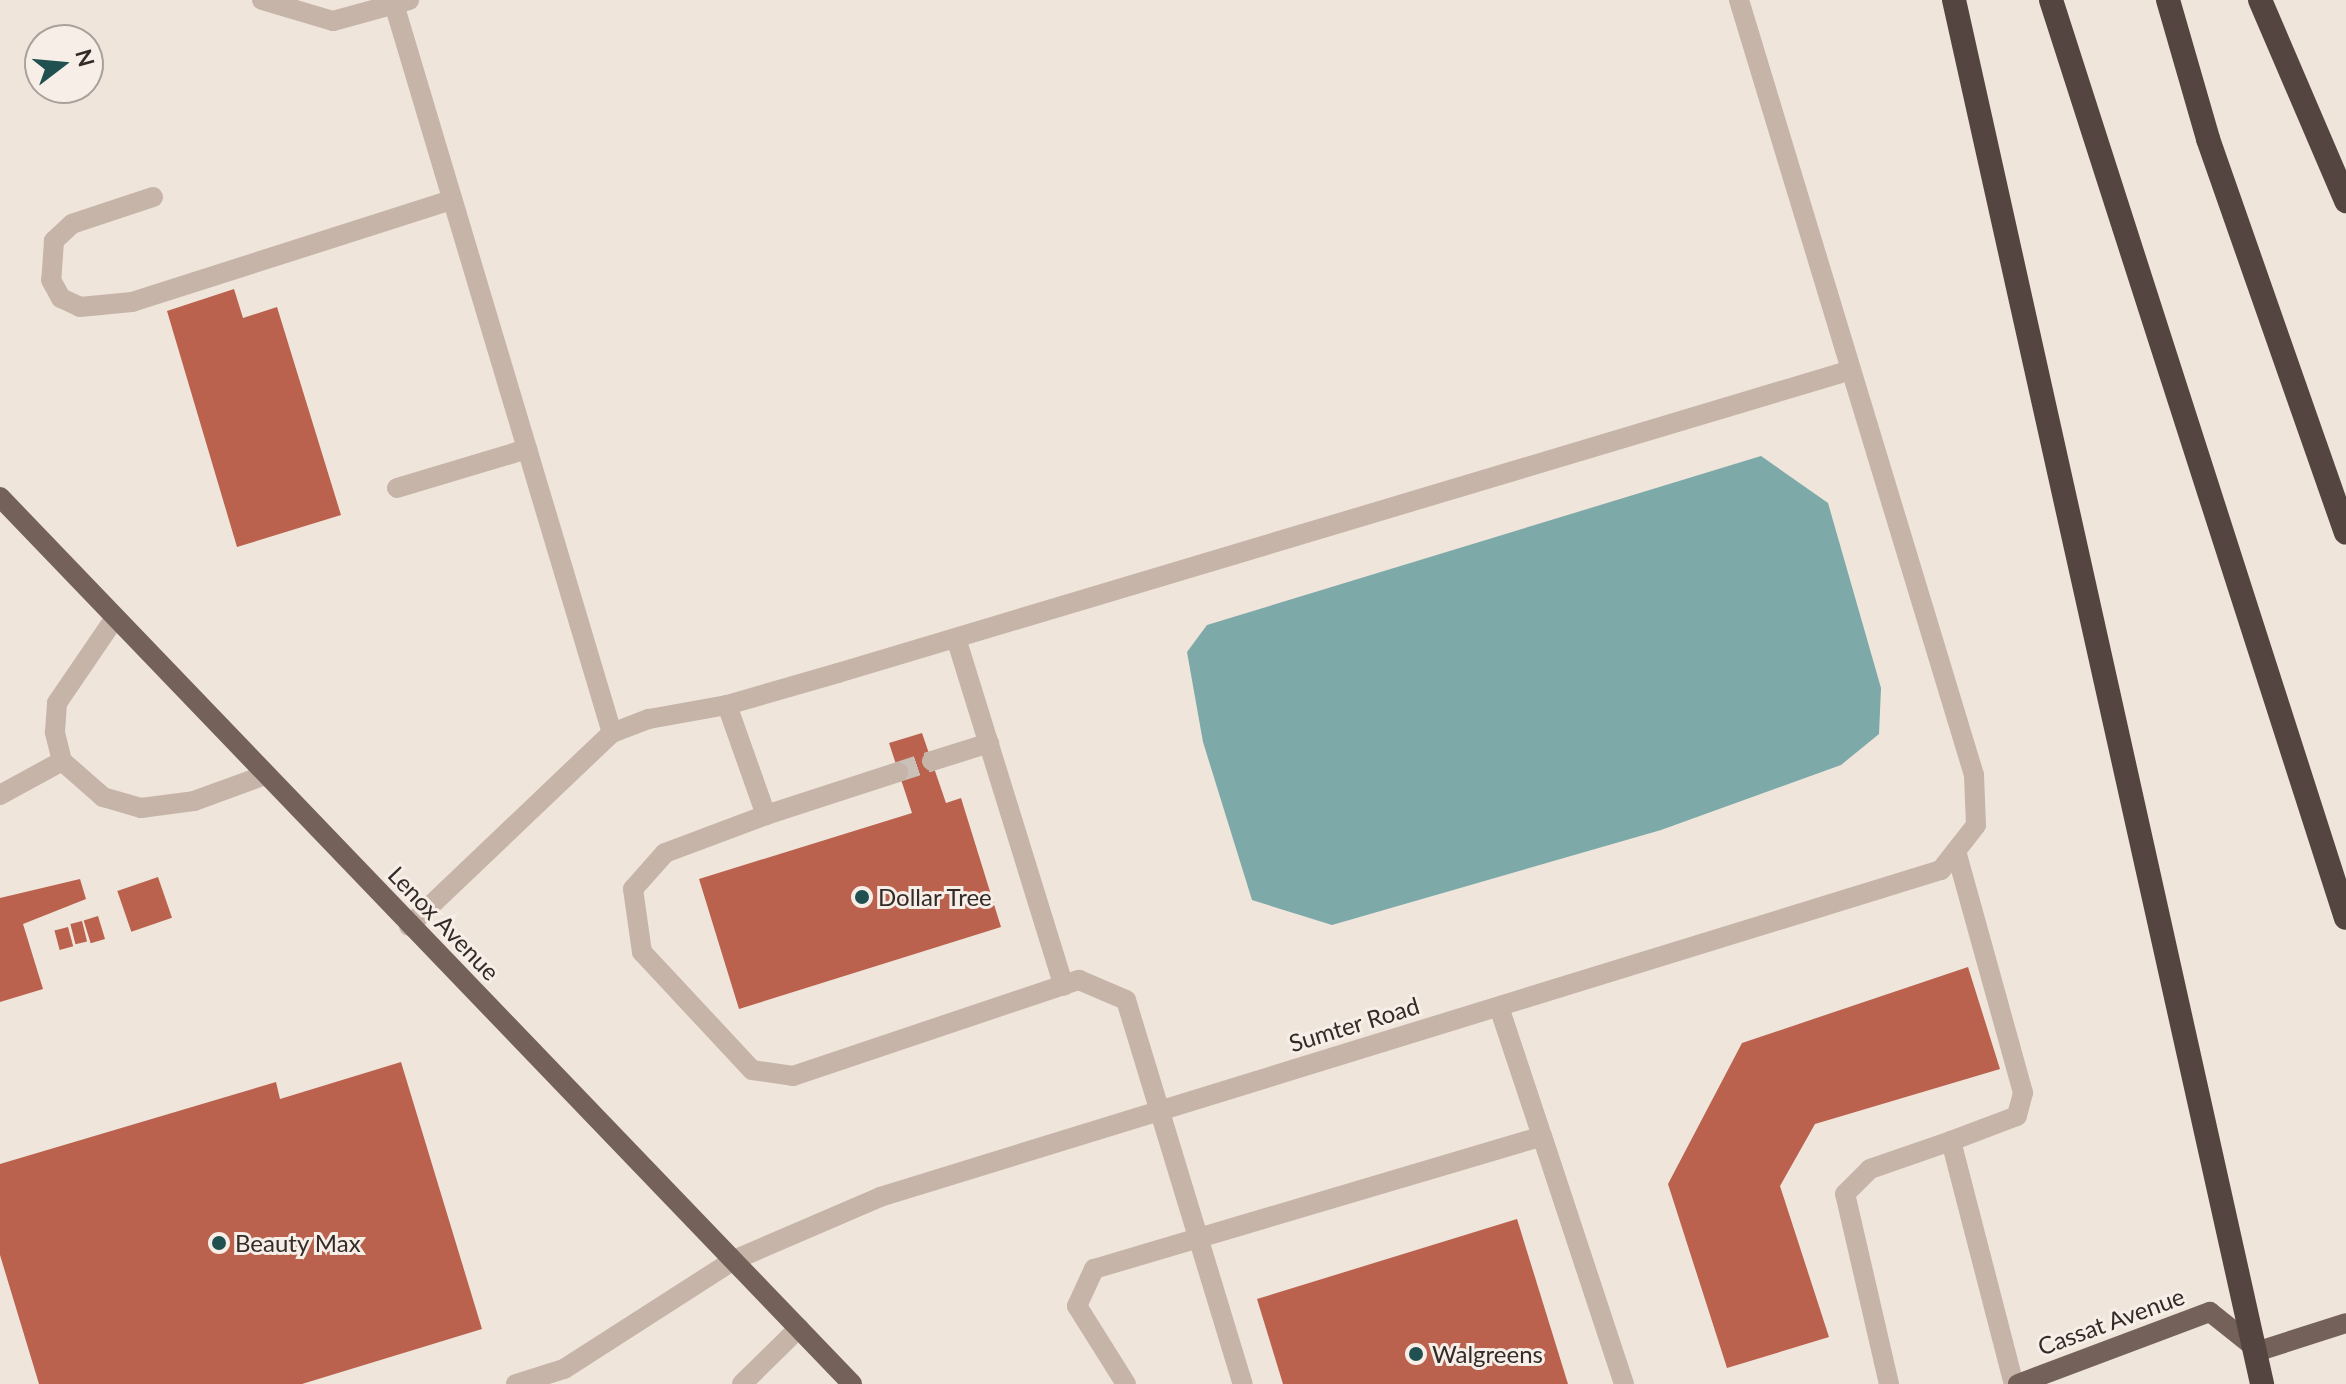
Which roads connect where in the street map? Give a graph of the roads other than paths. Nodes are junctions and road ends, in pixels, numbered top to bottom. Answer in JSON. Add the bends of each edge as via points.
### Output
{"nodes":[{"id":1,"x":262,"y":0,"type":"edge"},
{"id":2,"x":1739,"y":0,"type":"edge"},
{"id":3,"x":1954,"y":0,"type":"edge"},
{"id":4,"x":2051,"y":0,"type":"edge"},
{"id":5,"x":2168,"y":0,"type":"edge"},
{"id":6,"x":2260,"y":0,"type":"edge"},
{"id":7,"x":402,"y":2,"type":"edge"},
{"id":8,"x":153,"y":197,"type":"dead end"},
{"id":9,"x":452,"y":200,"type":"junction"},
{"id":10,"x":2346,"y":201,"type":"edge"},
{"id":11,"x":1851,"y":370,"type":"junction"},
{"id":12,"x":527,"y":449,"type":"junction"},
{"id":13,"x":397,"y":488,"type":"dead end"},
{"id":14,"x":0,"y":497,"type":"edge"},
{"id":15,"x":2346,"y":533,"type":"edge"},
{"id":16,"x":115,"y":618,"type":"junction"},
{"id":17,"x":956,"y":638,"type":"junction"},
{"id":18,"x":727,"y":705,"type":"junction"},
{"id":19,"x":612,"y":733,"type":"junction"},
{"id":20,"x":989,"y":743,"type":"junction"},
{"id":21,"x":62,"y":761,"type":"junction"},
{"id":22,"x":932,"y":761,"type":"tunnel mouth"},
{"id":23,"x":898,"y":772,"type":"tunnel mouth"},
{"id":24,"x":265,"y":775,"type":"junction"},
{"id":25,"x":0,"y":795,"type":"edge"},
{"id":26,"x":766,"y":815,"type":"junction"},
{"id":27,"x":1956,"y":851,"type":"junction"},
{"id":28,"x":2346,"y":918,"type":"edge"},
{"id":29,"x":409,"y":926,"type":"junction"},
{"id":30,"x":1064,"y":986,"type":"junction"},
{"id":31,"x":1499,"y":1007,"type":"junction"},
{"id":32,"x":1163,"y":1110,"type":"junction"},
{"id":33,"x":1542,"y":1136,"type":"junction"},
{"id":34,"x":1951,"y":1141,"type":"junction"},
{"id":35,"x":1200,"y":1235,"type":"junction"},
{"id":36,"x":734,"y":1260,"type":"junction"},
{"id":37,"x":2346,"y":1323,"type":"edge"},
{"id":38,"x":799,"y":1328,"type":"junction"},
{"id":39,"x":2259,"y":1351,"type":"junction"},
{"id":40,"x":516,"y":1384,"type":"edge"},
{"id":41,"x":742,"y":1384,"type":"edge"},
{"id":42,"x":852,"y":1384,"type":"edge"},
{"id":43,"x":1126,"y":1384,"type":"edge"},
{"id":44,"x":1243,"y":1384,"type":"edge"},
{"id":45,"x":1624,"y":1384,"type":"edge"},
{"id":46,"x":1889,"y":1384,"type":"edge"},
{"id":47,"x":2016,"y":1384,"type":"edge"},
{"id":48,"x":2248,"y":1384,"type":"edge"},
{"id":49,"x":2262,"y":1384,"type":"edge"}],
"edges":[{"from":1,"to":7,"type":"street","via":[[281,10],[333,21]]},
{"from":2,"to":11,"type":"street"},
{"from":3,"to":39,"type":"highway"},
{"from":4,"to":28,"type":"highway"},
{"from":5,"to":15,"type":"highway","via":[[2208,139]]},
{"from":6,"to":10,"type":"highway"},
{"from":7,"to":9,"type":"street"},
{"from":8,"to":9,"type":"street","via":[[72,224],[54,241],[51,280],[61,298],[80,307],[132,302]]},
{"from":9,"to":12,"type":"street"},
{"from":11,"to":17,"type":"street"},
{"from":11,"to":27,"type":"street","name":"Sumter Road","via":[[1974,775],[1976,825]]},
{"from":12,"to":13,"type":"street"},
{"from":12,"to":19,"type":"street"},
{"from":14,"to":16,"type":"main road","name":"Lenox Avenue"},
{"from":16,"to":21,"type":"street","via":[[57,703],[55,732]]},
{"from":16,"to":24,"type":"main road","name":"Lenox Avenue"},
{"from":17,"to":18,"type":"street"},
{"from":17,"to":20,"type":"street"},
{"from":18,"to":19,"type":"street","via":[[649,719]]},
{"from":18,"to":26,"type":"street"},
{"from":19,"to":29,"type":"street"},
{"from":20,"to":22,"type":"street"},
{"from":20,"to":30,"type":"street"},
{"from":21,"to":24,"type":"street","via":[[103,797],[141,808],[194,801]]},
{"from":21,"to":25,"type":"street"},
{"from":23,"to":26,"type":"street"},
{"from":24,"to":29,"type":"main road","name":"Lenox Avenue"},
{"from":26,"to":30,"type":"street","via":[[665,853],[633,889],[642,952],[752,1070],[793,1076]]},
{"from":27,"to":31,"type":"street","name":"Sumter Road","via":[[1941,870]]},
{"from":27,"to":34,"type":"street","via":[[2023,1093],[2017,1116]]},
{"from":29,"to":36,"type":"main road","name":"Lenox Avenue"},
{"from":30,"to":32,"type":"street","via":[[1079,980],[1126,1000]]},
{"from":31,"to":32,"type":"street","name":"Sumter Road"},
{"from":31,"to":33,"type":"street"},
{"from":32,"to":35,"type":"street"},
{"from":32,"to":36,"type":"street","name":"Sumter Road","via":[[880,1197]]},
{"from":33,"to":35,"type":"street"},
{"from":33,"to":45,"type":"street"},
{"from":34,"to":46,"type":"street","via":[[1870,1169],[1845,1194]]},
{"from":34,"to":47,"type":"street"},
{"from":35,"to":43,"type":"street","via":[[1094,1269],[1077,1306]]},
{"from":35,"to":44,"type":"street"},
{"from":36,"to":38,"type":"main road","name":"Lenox Avenue"},
{"from":36,"to":40,"type":"street","name":"Sumter Road","via":[[564,1369]]},
{"from":37,"to":39,"type":"main road"},
{"from":38,"to":41,"type":"street"},
{"from":38,"to":42,"type":"main road","name":"Lenox Avenue"},
{"from":39,"to":47,"type":"main road","name":"Cassat Avenue","via":[[2210,1312]]},
{"from":39,"to":48,"type":"main road"},
{"from":39,"to":49,"type":"highway"}]}
